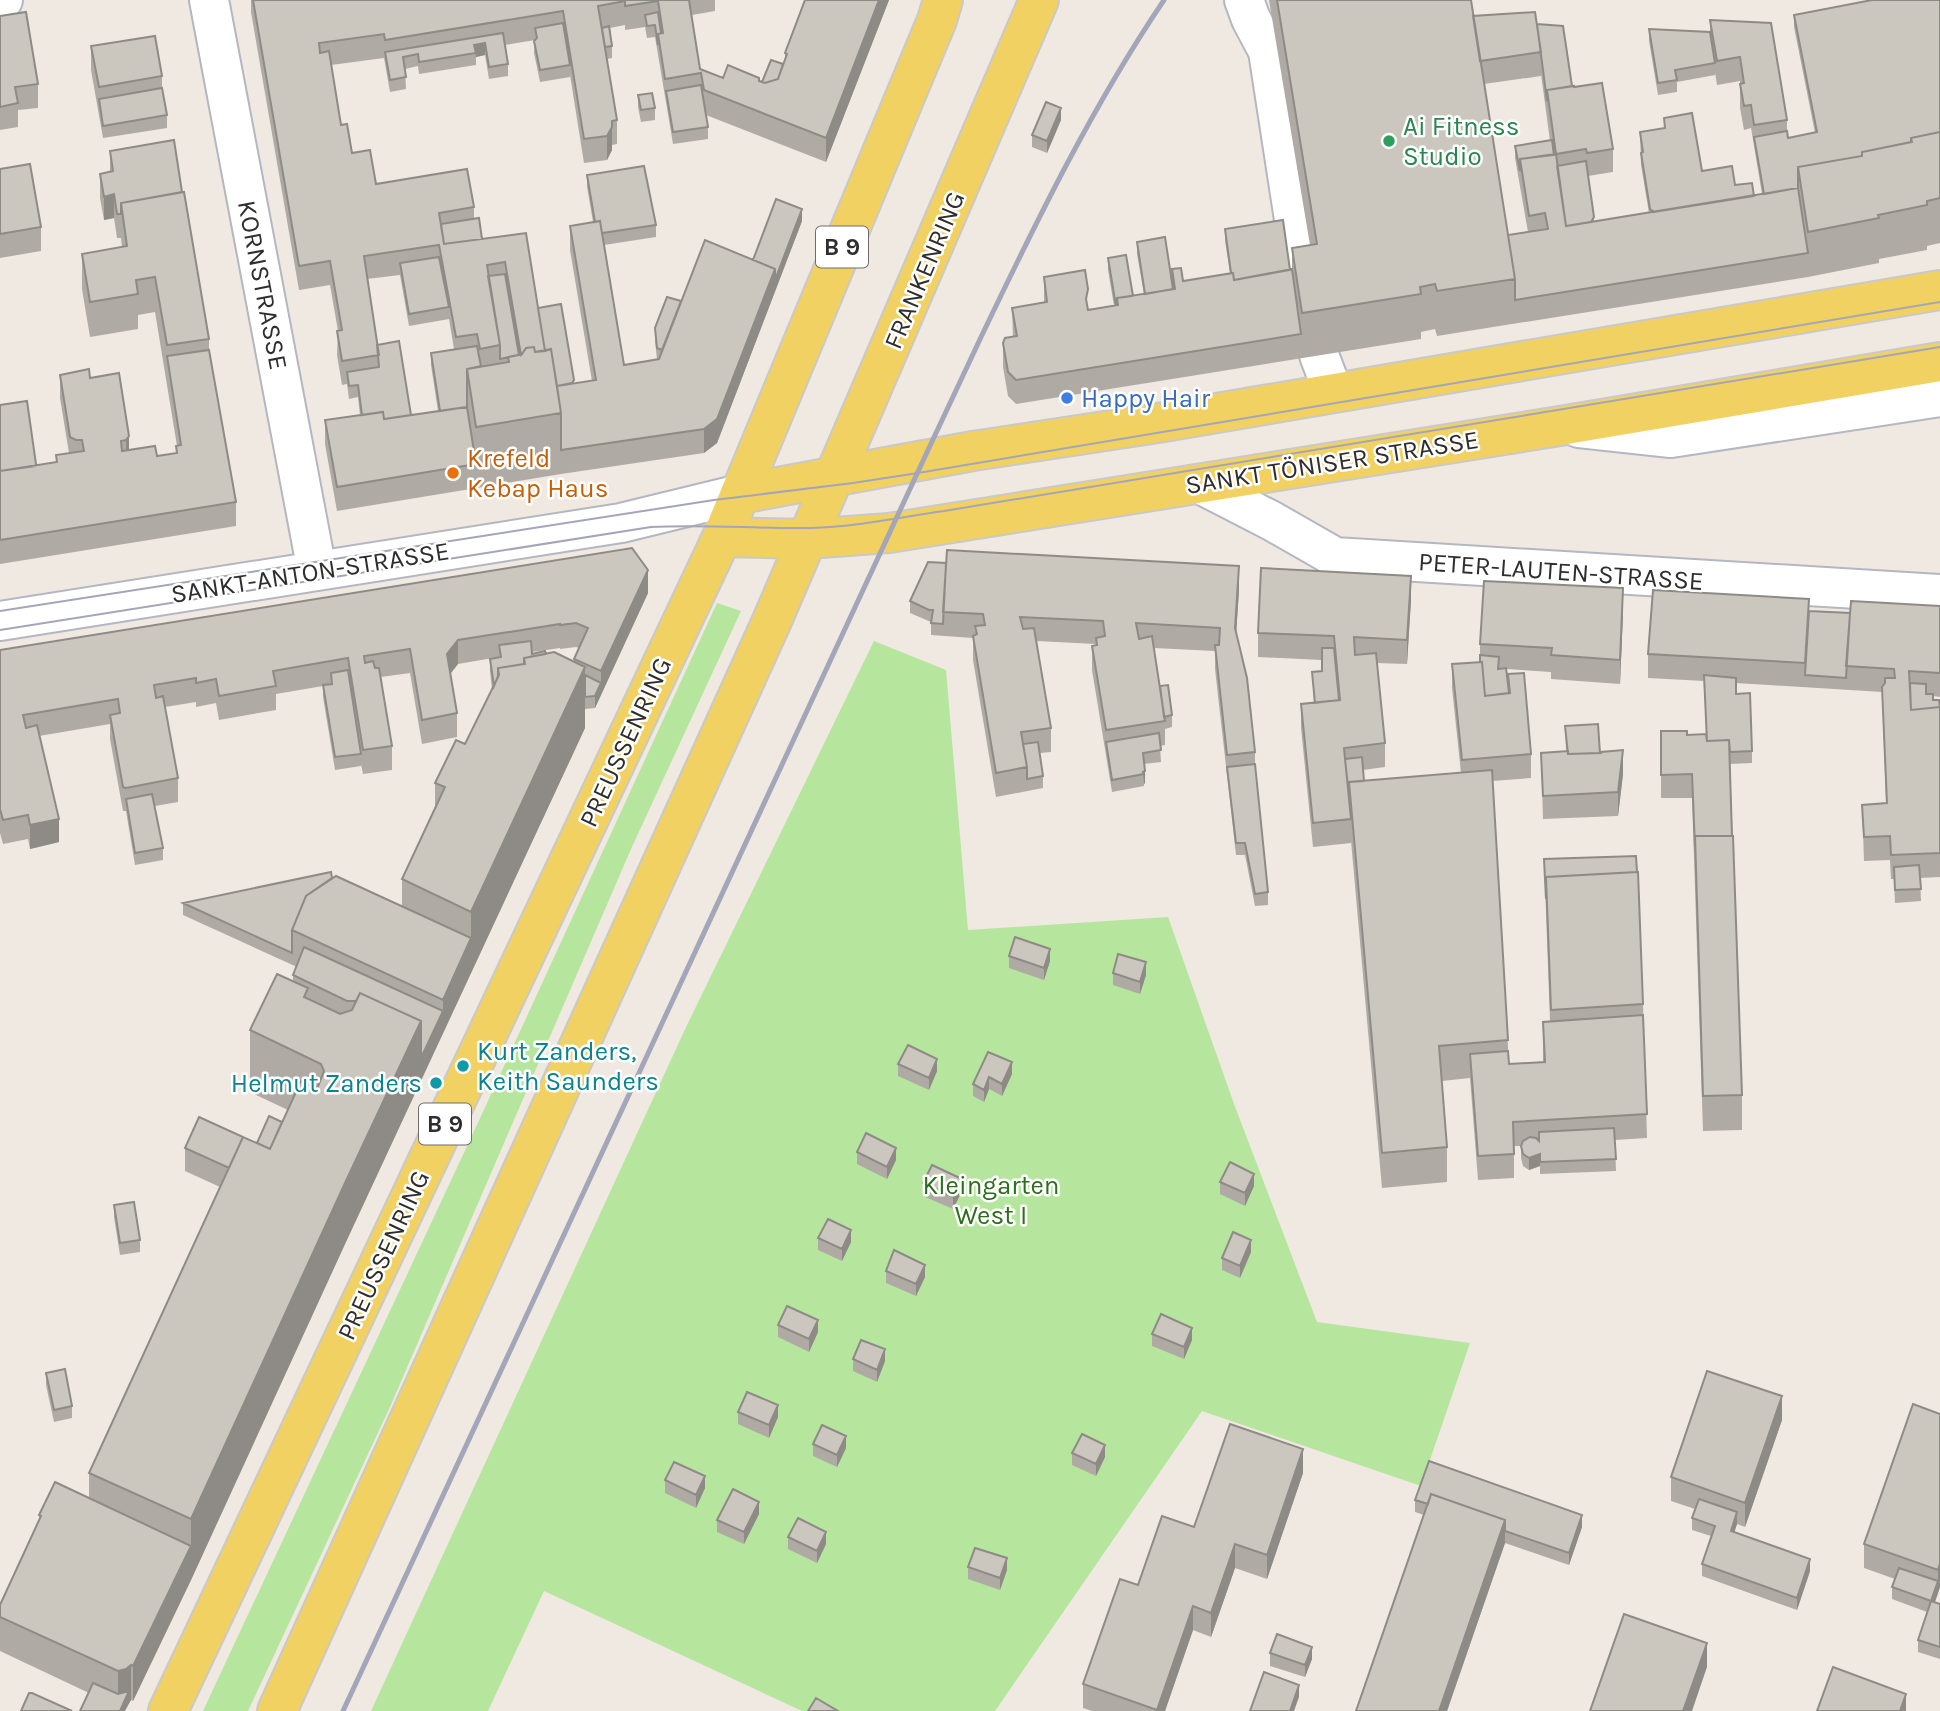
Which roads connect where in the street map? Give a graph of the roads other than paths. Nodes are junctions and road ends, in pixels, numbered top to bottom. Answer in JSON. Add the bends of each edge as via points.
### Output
{"nodes":[{"id":1,"x":209,"y":0,"type":"edge"},
{"id":2,"x":943,"y":0,"type":"edge"},
{"id":3,"x":1039,"y":0,"type":"edge"},
{"id":4,"x":1244,"y":0,"type":"edge"},
{"id":5,"x":1940,"y":290,"type":"edge"},
{"id":6,"x":1305,"y":291,"type":"edge"},
{"id":7,"x":1319,"y":355,"type":"dead end"},
{"id":8,"x":1940,"y":362,"type":"edge"},
{"id":9,"x":1333,"y":392,"type":"junction"},
{"id":10,"x":1940,"y":397,"type":"edge"},
{"id":11,"x":1560,"y":426,"type":"junction"},
{"id":12,"x":835,"y":475,"type":"junction"},
{"id":13,"x":1200,"y":484,"type":"junction"},
{"id":14,"x":740,"y":494,"type":"junction"},
{"id":15,"x":621,"y":523,"type":"junction"},
{"id":16,"x":722,"y":537,"type":"junction"},
{"id":17,"x":808,"y":540,"type":"junction"},
{"id":18,"x":317,"y":571,"type":"junction"},
{"id":19,"x":1940,"y":594,"type":"edge"},
{"id":20,"x":0,"y":621,"type":"edge"},
{"id":21,"x":168,"y":1711,"type":"edge"},
{"id":22,"x":277,"y":1711,"type":"edge"}],
"edges":[{"from":1,"to":18,"type":"street","name":"KORNSTRASSE"},
{"from":2,"to":14,"type":"main road","number":"B 9"},
{"from":3,"to":12,"type":"main road","name":"FRANKENRING"},
{"from":4,"to":6,"type":"street","via":[[1268,51]]},
{"from":5,"to":9,"type":"main road"},
{"from":7,"to":9,"type":"street"},
{"from":8,"to":11,"type":"main road","name":"SANKT TÖNISER STRASSE"},
{"from":9,"to":12,"type":"main road"},
{"from":10,"to":11,"type":"street","via":[[1671,438]]},
{"from":11,"to":13,"type":"main road","name":"SANKT TÖNISER STRASSE"},
{"from":12,"to":14,"type":"main road"},
{"from":12,"to":17,"type":"main road","name":"FRANKENRING"},
{"from":13,"to":17,"type":"main road","name":"SANKT TÖNISER STRASSE","via":[[889,533]]},
{"from":13,"to":19,"type":"street","name":"PETER-LAUTEN-STRASSE","via":[[1335,557]]},
{"from":14,"to":15,"type":"street","name":"SANKT-ANTON-STRASSE"},
{"from":14,"to":16,"type":"main road","name":"PREUSSENRING","number":"B 9"},
{"from":15,"to":16,"type":"street","name":"SANKT-ANTON-STRASSE"},
{"from":15,"to":18,"type":"street","name":"SANKT-ANTON-STRASSE"},
{"from":16,"to":17,"type":"main road","name":"SANKT TÖNISER STRASSE"},
{"from":16,"to":21,"type":"main road","name":"PREUSSENRING","number":"B 9"},
{"from":17,"to":22,"type":"main road"},
{"from":18,"to":20,"type":"street","name":"SANKT-ANTON-STRASSE"}]}
